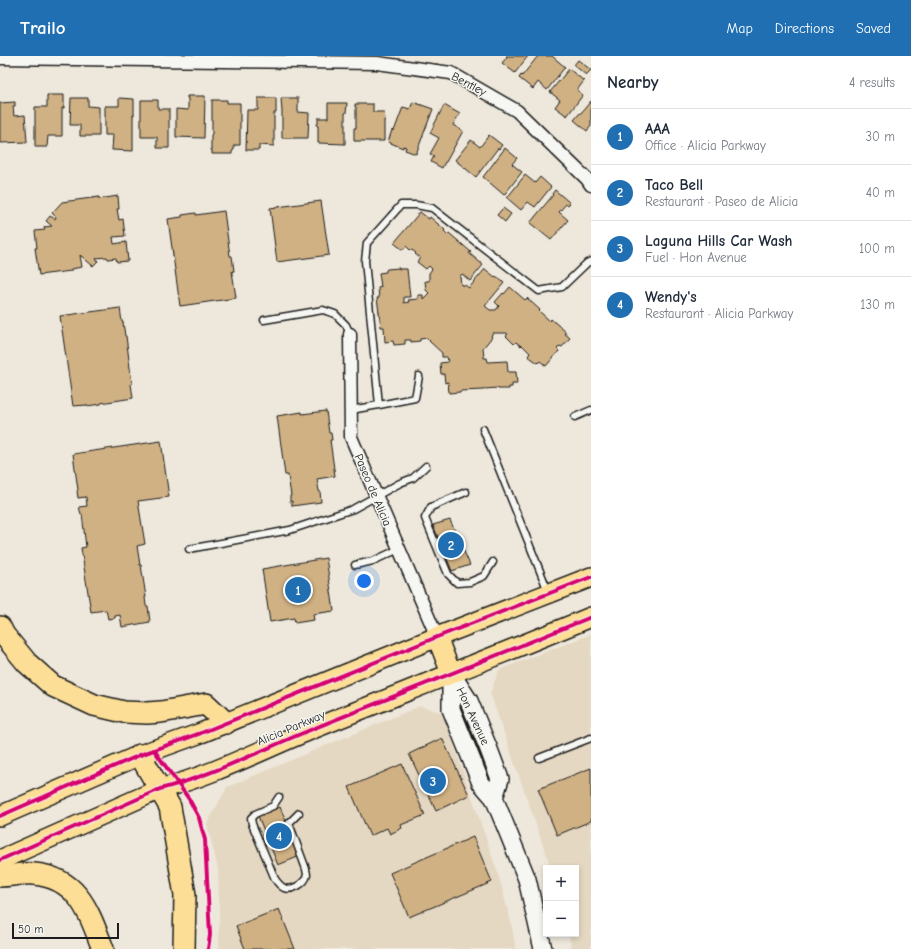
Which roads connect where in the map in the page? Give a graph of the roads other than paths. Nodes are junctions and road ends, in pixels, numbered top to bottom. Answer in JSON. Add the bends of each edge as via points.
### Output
{"nodes":[{"id":1,"x":0,"y":58,"type":"edge"},
{"id":2,"x":590,"y":180,"type":"edge"},
{"id":3,"x":591,"y":261,"type":"edge"},
{"id":4,"x":264,"y":320,"type":"dead end"},
{"id":5,"x":350,"y":334,"type":"joint"},
{"id":6,"x":420,"y":376,"type":"dead end"},
{"id":7,"x":379,"y":405,"type":"junction"},
{"id":8,"x":350,"y":410,"type":"junction"},
{"id":9,"x":591,"y":410,"type":"edge"},
{"id":10,"x":575,"y":418,"type":"dead end"},
{"id":11,"x":483,"y":429,"type":"dead end"},
{"id":12,"x":426,"y":466,"type":"dead end"},
{"id":13,"x":466,"y":492,"type":"dead end"},
{"id":14,"x":377,"y":496,"type":"junction"},
{"id":15,"x":399,"y":549,"type":"junction"},
{"id":16,"x":190,"y":550,"type":"dead end"},
{"id":17,"x":493,"y":562,"type":"dead end"},
{"id":18,"x":355,"y":565,"type":"dead end"},
{"id":19,"x":591,"y":577,"type":"edge"},
{"id":20,"x":549,"y":594,"type":"junction"},
{"id":21,"x":591,"y":608,"type":"edge"},
{"id":22,"x":591,"y":617,"type":"edge"},
{"id":23,"x":0,"y":627,"type":"edge"},
{"id":24,"x":564,"y":629,"type":"junction"},
{"id":25,"x":437,"y":637,"type":"junction"},
{"id":26,"x":451,"y":673,"type":"junction"},
{"id":27,"x":226,"y":723,"type":"junction"},
{"id":28,"x":591,"y":738,"type":"edge"},
{"id":29,"x":140,"y":755,"type":"junction"},
{"id":30,"x":539,"y":758,"type":"dead end"},
{"id":31,"x":160,"y":790,"type":"junction"},
{"id":32,"x":278,"y":797,"type":"dead end"},
{"id":33,"x":299,"y":813,"type":"dead end"},
{"id":34,"x":0,"y":816,"type":"edge"},
{"id":35,"x":0,"y":860,"type":"edge"},
{"id":36,"x":0,"y":876,"type":"edge"},
{"id":37,"x":103,"y":949,"type":"edge"},
{"id":38,"x":184,"y":949,"type":"edge"},
{"id":39,"x":543,"y":949,"type":"edge"}],
"edges":[{"from":1,"to":2,"type":"street","name":"Bentley","via":[[377,63],[451,73],[517,111]]},
{"from":3,"to":7,"type":"lane","via":[[562,287],[539,290],[432,208],[401,205],[367,243],[365,261]]},
{"from":4,"to":5,"type":"lane","via":[[323,310],[334,314],[346,325]]},
{"from":5,"to":8,"type":"street","name":"Paseo de Alicia"},
{"from":6,"to":7,"type":"lane","via":[[416,398]]},
{"from":7,"to":8,"type":"lane"},
{"from":8,"to":14,"type":"street","name":"Paseo de Alicia","via":[[351,437]]},
{"from":9,"to":10,"type":"lane"},
{"from":11,"to":20,"type":"lane"},
{"from":12,"to":14,"type":"lane","via":[[413,478]]},
{"from":13,"to":17,"type":"lane","via":[[431,507],[425,518],[448,574],[457,583],[470,582],[484,576]]},
{"from":14,"to":15,"type":"street","name":"Paseo de Alicia"},
{"from":14,"to":16,"type":"lane","via":[[353,509],[290,530]]},
{"from":15,"to":18,"type":"lane","via":[[373,561]]},
{"from":15,"to":25,"type":"street","name":"Paseo de Alicia"},
{"from":19,"to":20,"type":"main road"},
{"from":20,"to":25,"type":"main road"},
{"from":21,"to":24,"type":"main road"},
{"from":22,"to":24,"type":"main road","name":"Alicia Parkway"},
{"from":23,"to":27,"type":"highway","via":[[27,663],[53,686],[94,705],[124,712],[147,713],[206,704]]},
{"from":24,"to":26,"type":"main road","name":"Alicia Parkway"},
{"from":25,"to":26,"type":"main road"},
{"from":25,"to":27,"type":"main road"},
{"from":26,"to":31,"type":"main road","name":"Alicia Parkway","via":[[216,770]]},
{"from":26,"to":39,"type":"street","name":"Hon Avenue","via":[[451,709],[481,783],[494,798],[527,879]]},
{"from":27,"to":29,"type":"main road"},
{"from":28,"to":30,"type":"lane"},
{"from":29,"to":31,"type":"highway"},
{"from":29,"to":34,"type":"main road"},
{"from":31,"to":35,"type":"main road","name":"Alicia Parkway"},
{"from":31,"to":38,"type":"highway","via":[[170,807],[185,895]]},
{"from":32,"to":33,"type":"lane","via":[[273,806],[251,818],[275,879],[284,888],[301,884],[307,874],[289,823]]},
{"from":36,"to":37,"type":"highway","via":[[34,874],[68,886],[81,900]]}]}
